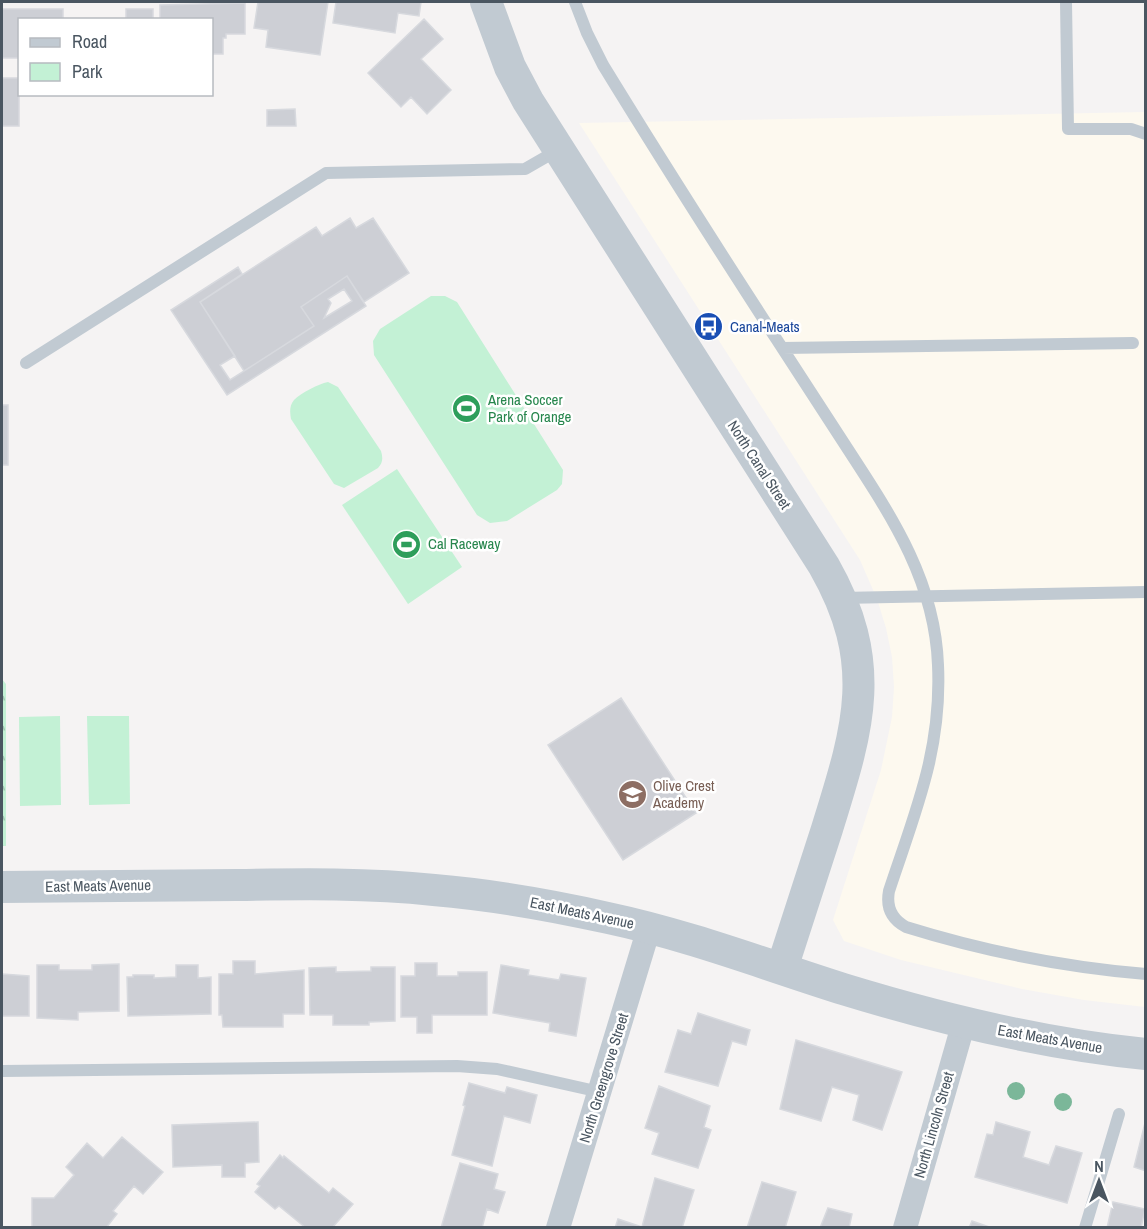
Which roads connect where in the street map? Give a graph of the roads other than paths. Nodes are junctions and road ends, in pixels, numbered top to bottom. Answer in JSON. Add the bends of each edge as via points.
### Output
{"nodes":[{"id":1,"x":486,"y":2,"type":"edge"},
{"id":2,"x":575,"y":2,"type":"edge"},
{"id":3,"x":1066,"y":2,"type":"edge"},
{"id":4,"x":1146,"y":134,"type":"edge"},
{"id":5,"x":558,"y":150,"type":"junction"},
{"id":6,"x":1133,"y":343,"type":"dead end"},
{"id":7,"x":782,"y":348,"type":"junction"},
{"id":8,"x":26,"y":363,"type":"dead end"},
{"id":9,"x":1146,"y":592,"type":"edge"},
{"id":10,"x":926,"y":597,"type":"junction"},
{"id":11,"x":841,"y":598,"type":"junction"},
{"id":12,"x":2,"y":887,"type":"edge"},
{"id":13,"x":649,"y":928,"type":"junction"},
{"id":14,"x":782,"y":968,"type":"junction"},
{"id":15,"x":1146,"y":974,"type":"edge"},
{"id":16,"x":964,"y":1022,"type":"junction"},
{"id":17,"x":1146,"y":1054,"type":"edge"},
{"id":18,"x":2,"y":1071,"type":"edge"},
{"id":19,"x":600,"y":1092,"type":"junction"},
{"id":20,"x":1119,"y":1114,"type":"dead end"},
{"id":21,"x":558,"y":1227,"type":"edge"},
{"id":22,"x":905,"y":1227,"type":"edge"},
{"id":23,"x":1085,"y":1227,"type":"edge"}],
"edges":[{"from":1,"to":5,"type":"street","name":"North Canal Street","via":[[510,66]]},
{"from":2,"to":7,"type":"lane","via":[[603,65]]},
{"from":3,"to":4,"type":"lane","via":[[1068,129],[1131,129]]},
{"from":5,"to":8,"type":"lane","via":[[525,169],[326,173]]},
{"from":5,"to":11,"type":"street","name":"North Canal Street"},
{"from":6,"to":7,"type":"lane"},
{"from":7,"to":10,"type":"lane","via":[[893,519]]},
{"from":9,"to":10,"type":"lane"},
{"from":10,"to":11,"type":"lane"},
{"from":10,"to":15,"type":"lane","via":[[938,664],[936,731],[924,790],[890,891],[890,913],[906,927],[951,941]]},
{"from":11,"to":14,"type":"street","name":"North Canal Street","via":[[856,654],[856,726]]},
{"from":12,"to":13,"type":"street","name":"East Meats Avenue","via":[[395,887],[531,903]]},
{"from":13,"to":14,"type":"street","name":"East Meats Avenue"},
{"from":13,"to":19,"type":"street","name":"North Greengrove Street"},
{"from":14,"to":16,"type":"street","name":"East Meats Avenue"},
{"from":16,"to":17,"type":"street","name":"East Meats Avenue"},
{"from":16,"to":22,"type":"street","name":"North Lincoln Street"},
{"from":18,"to":19,"type":"lane","via":[[457,1066],[497,1069]]},
{"from":19,"to":21,"type":"street","name":"North Greengrove Street"},
{"from":20,"to":23,"type":"lane"}]}
